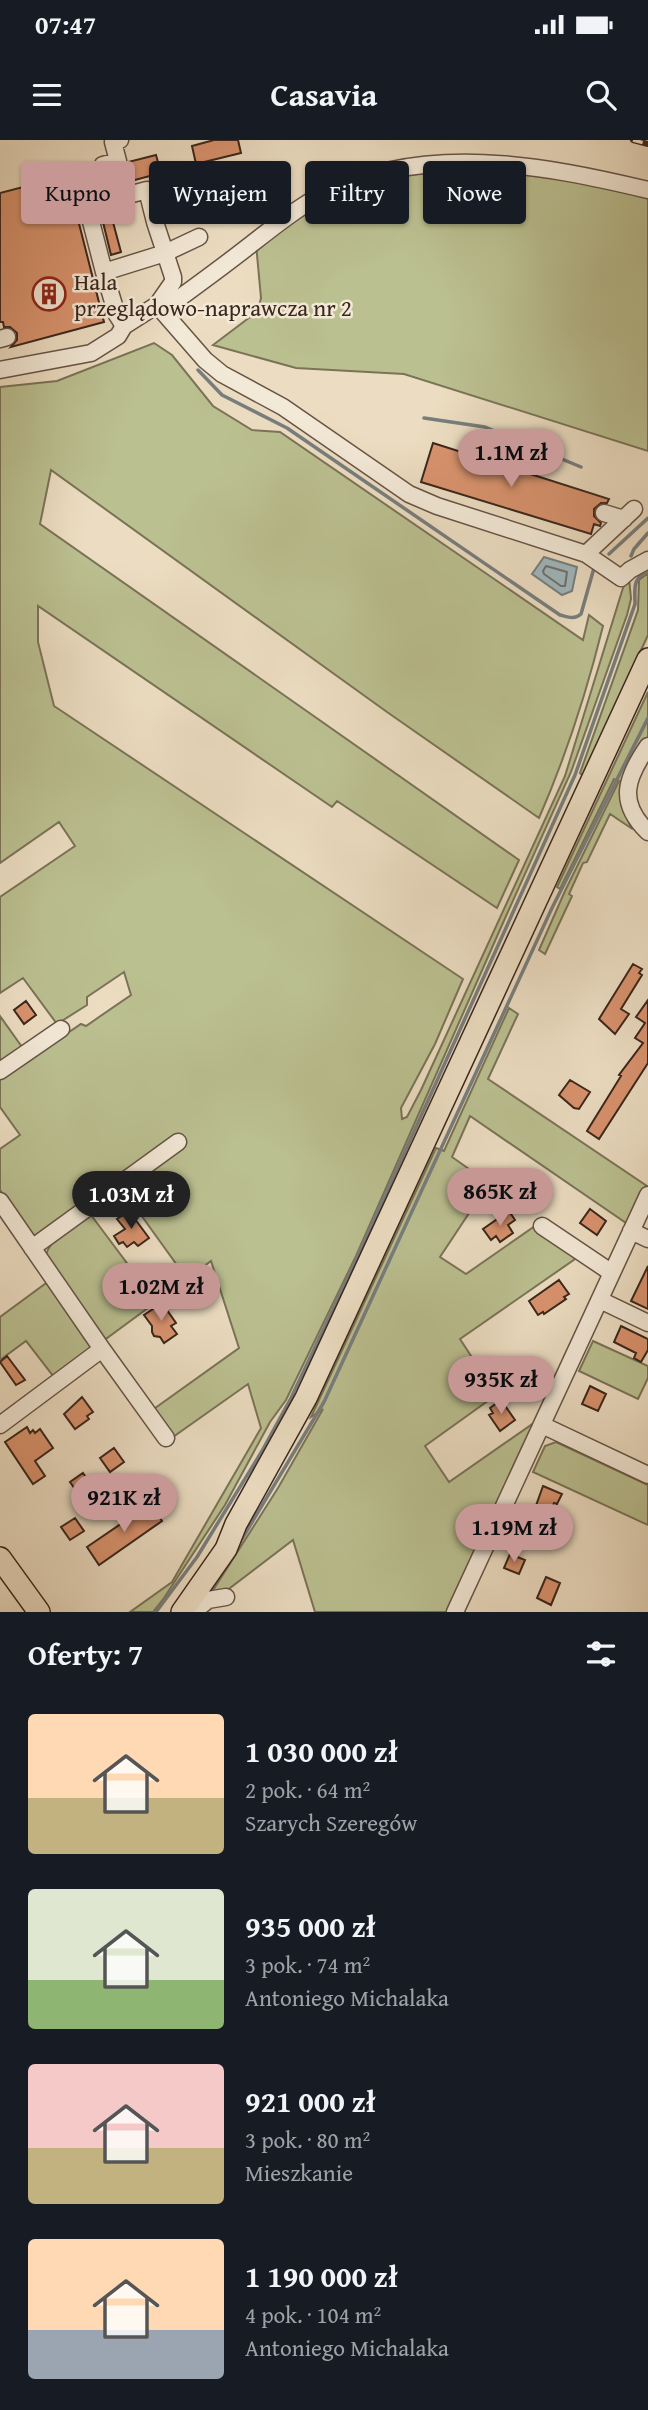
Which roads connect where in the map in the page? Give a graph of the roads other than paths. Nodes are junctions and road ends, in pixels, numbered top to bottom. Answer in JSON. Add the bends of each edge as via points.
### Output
{"nodes":[{"id":1,"x":120,"y":140,"type":"edge"},
{"id":2,"x":118,"y":161,"type":"edge"},
{"id":3,"x":135,"y":189,"type":"edge"},
{"id":4,"x":648,"y":190,"type":"edge"},
{"id":5,"x":88,"y":224,"type":"edge"},
{"id":6,"x":199,"y":237,"type":"dead end"},
{"id":7,"x":164,"y":253,"type":"junction"},
{"id":8,"x":104,"y":272,"type":"junction"},
{"id":9,"x":160,"y":307,"type":"junction"},
{"id":10,"x":124,"y":326,"type":"junction"},
{"id":11,"x":0,"y":370,"type":"edge"},
{"id":12,"x":604,"y":513,"type":"dead end"},
{"id":13,"x":586,"y":554,"type":"junction"},
{"id":14,"x":648,"y":560,"type":"edge"},
{"id":15,"x":648,"y":659,"type":"edge"},
{"id":16,"x":648,"y":746,"type":"edge"},
{"id":17,"x":648,"y":832,"type":"edge"},
{"id":18,"x":61,"y":1029,"type":"dead end"},
{"id":19,"x":0,"y":1071,"type":"edge"},
{"id":20,"x":178,"y":1142,"type":"dead end"},
{"id":21,"x":648,"y":1195,"type":"edge"},
{"id":22,"x":0,"y":1200,"type":"edge"},
{"id":23,"x":542,"y":1226,"type":"dead end"},
{"id":24,"x":631,"y":1231,"type":"junction"},
{"id":25,"x":648,"y":1239,"type":"edge"},
{"id":26,"x":32,"y":1248,"type":"junction"},
{"id":27,"x":612,"y":1273,"type":"junction"},
{"id":28,"x":600,"y":1300,"type":"junction"},
{"id":29,"x":648,"y":1322,"type":"edge"},
{"id":30,"x":102,"y":1349,"type":"junction"},
{"id":31,"x":0,"y":1424,"type":"edge"},
{"id":32,"x":542,"y":1425,"type":"junction"},
{"id":33,"x":166,"y":1438,"type":"dead end"},
{"id":34,"x":648,"y":1475,"type":"edge"},
{"id":35,"x":236,"y":1524,"type":"junction"},
{"id":36,"x":0,"y":1558,"type":"edge"},
{"id":37,"x":226,"y":1597,"type":"dead end"},
{"id":38,"x":33,"y":1610,"type":"edge"},
{"id":39,"x":170,"y":1612,"type":"edge"},
{"id":40,"x":182,"y":1612,"type":"edge"},
{"id":41,"x":193,"y":1612,"type":"edge"},
{"id":42,"x":455,"y":1612,"type":"edge"}],
"edges":[{"from":1,"to":2,"type":"street","via":[[113,142]]},
{"from":3,"to":7,"type":"street","via":[[146,185]]},
{"from":4,"to":9,"type":"street","via":[[584,176],[452,162],[369,176],[323,194]]},
{"from":5,"to":8,"type":"street"},
{"from":6,"to":7,"type":"street"},
{"from":7,"to":8,"type":"street"},
{"from":7,"to":9,"type":"street","via":[[173,282]]},
{"from":8,"to":10,"type":"street"},
{"from":9,"to":10,"type":"street"},
{"from":9,"to":13,"type":"street","via":[[222,374],[283,407],[409,494],[549,549]]},
{"from":10,"to":11,"type":"street","via":[[118,336],[91,353]]},
{"from":12,"to":13,"type":"street","via":[[629,514]]},
{"from":13,"to":14,"type":"street","via":[[621,579]]},
{"from":15,"to":35,"type":"main road","via":[[306,1398]]},
{"from":16,"to":17,"type":"street","via":[[632,769],[628,785],[636,821]]},
{"from":18,"to":19,"type":"street"},
{"from":20,"to":26,"type":"street"},
{"from":21,"to":24,"type":"street"},
{"from":22,"to":26,"type":"street"},
{"from":23,"to":27,"type":"street"},
{"from":24,"to":25,"type":"street"},
{"from":24,"to":27,"type":"street"},
{"from":26,"to":30,"type":"street"},
{"from":27,"to":28,"type":"street"},
{"from":28,"to":29,"type":"street"},
{"from":28,"to":32,"type":"street"},
{"from":30,"to":31,"type":"street"},
{"from":30,"to":33,"type":"street"},
{"from":32,"to":34,"type":"street"},
{"from":32,"to":42,"type":"street"},
{"from":35,"to":39,"type":"main road"},
{"from":35,"to":40,"type":"main road","via":[[226,1549]]},
{"from":36,"to":38,"type":"main road"},
{"from":37,"to":41,"type":"street","via":[[208,1600]]}]}
